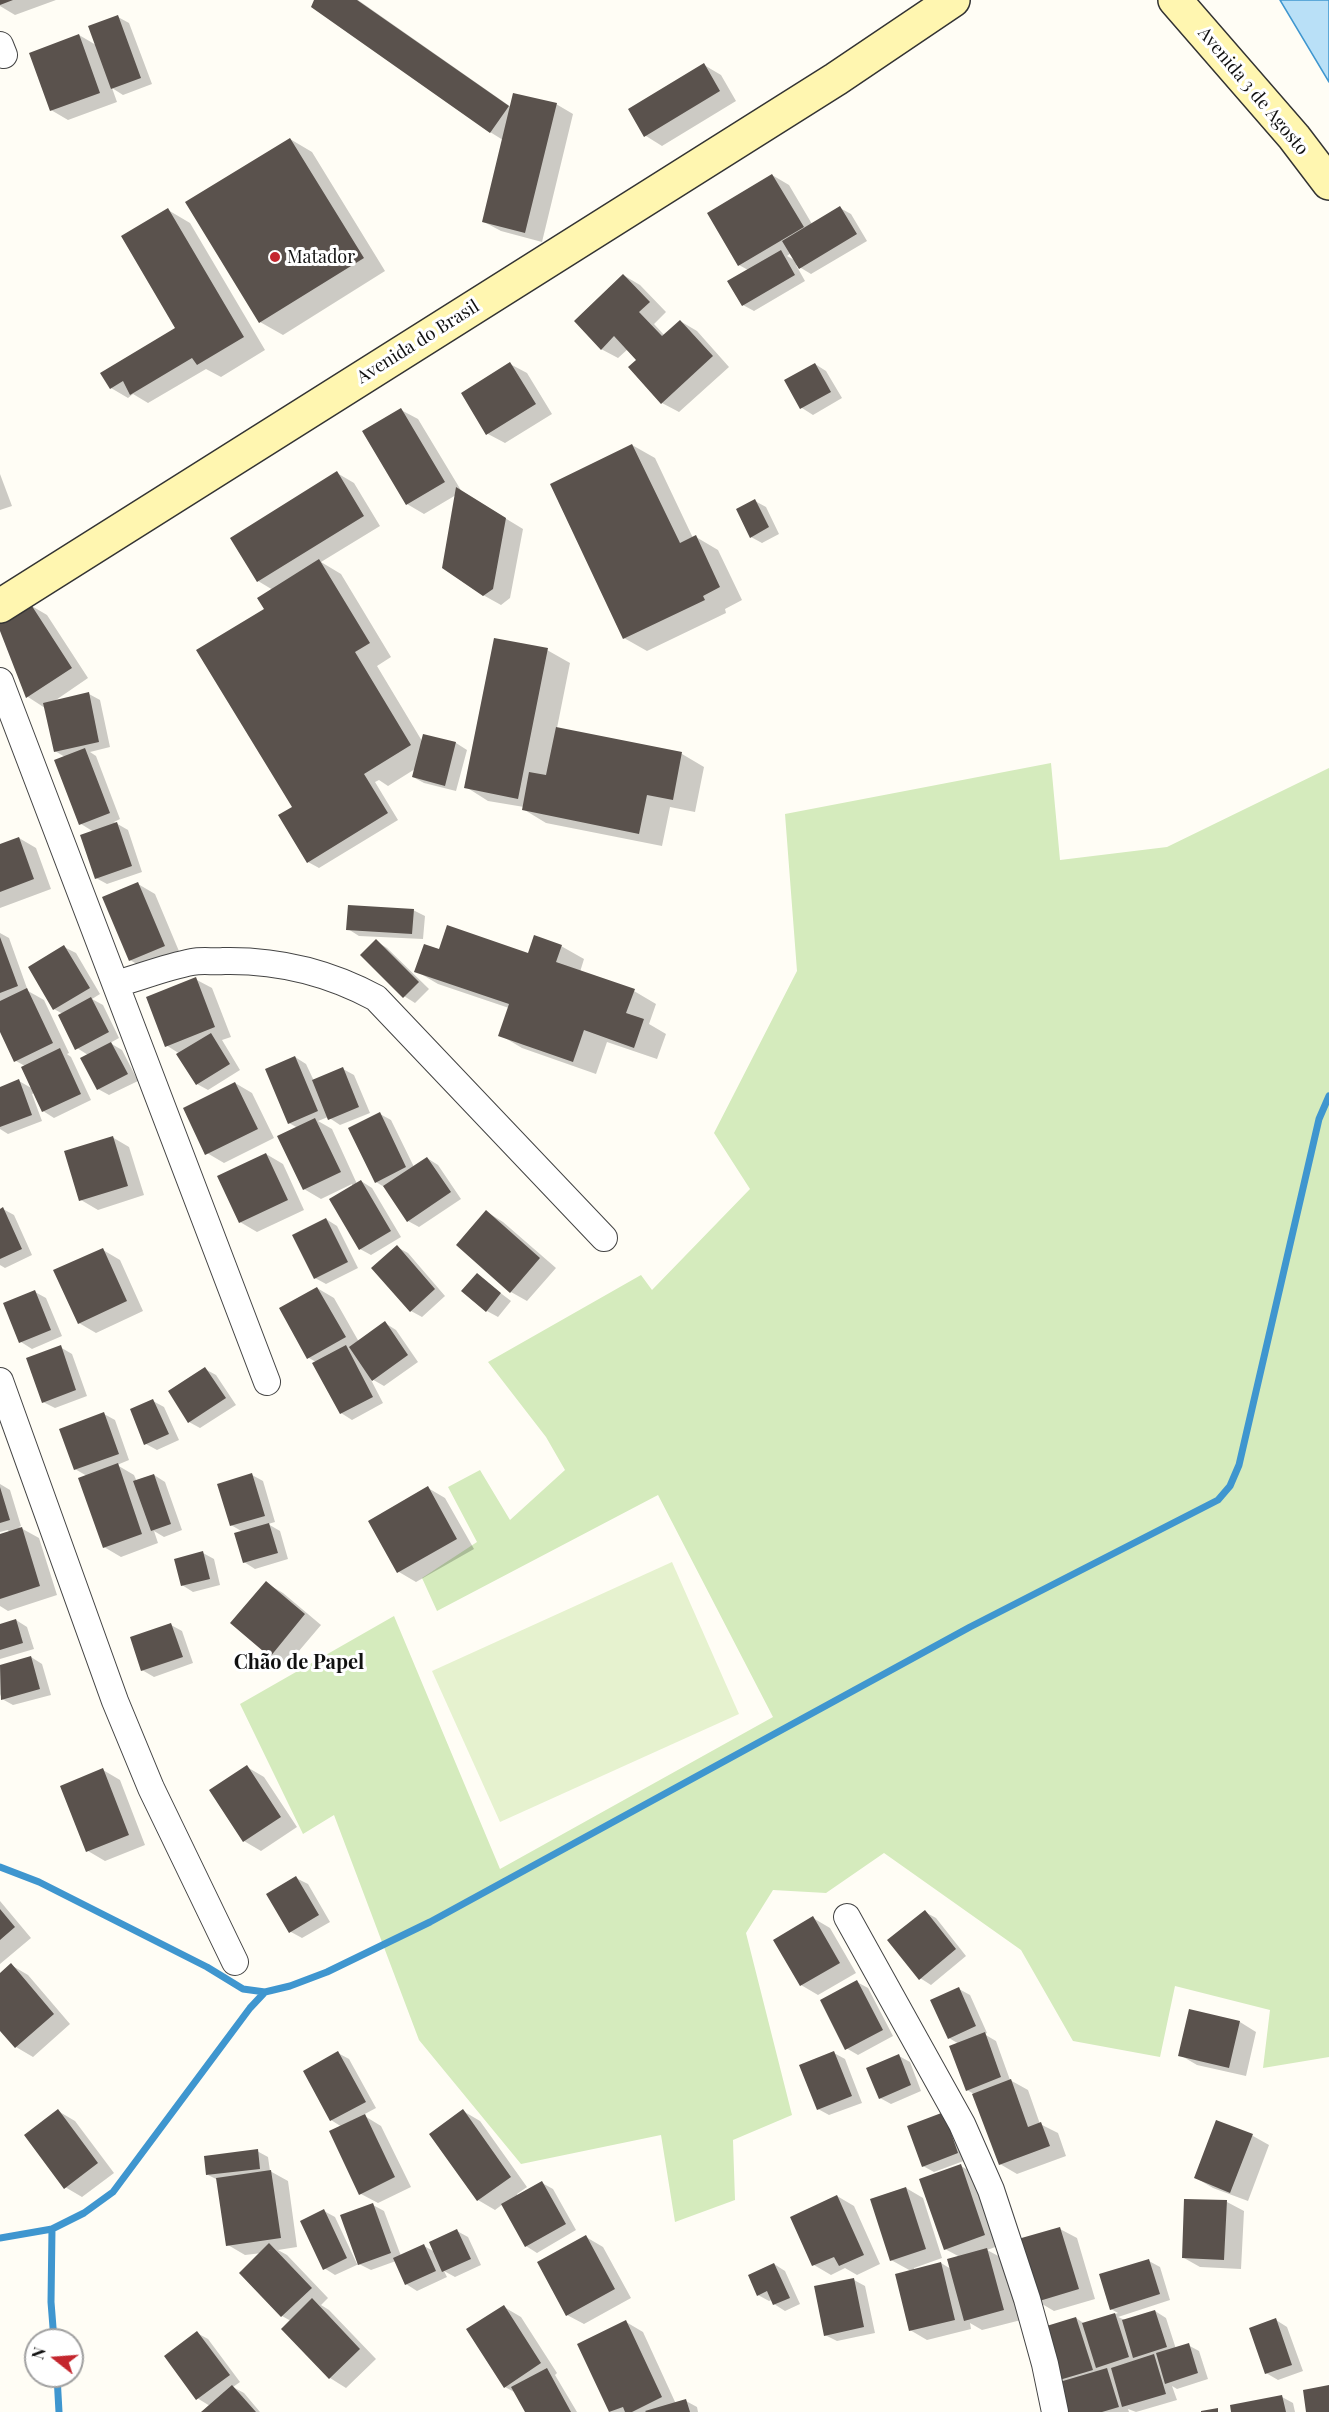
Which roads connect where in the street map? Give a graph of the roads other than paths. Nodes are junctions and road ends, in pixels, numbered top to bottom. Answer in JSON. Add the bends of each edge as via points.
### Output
{"nodes":[{"id":1,"x":953,"y":0,"type":"edge"},
{"id":2,"x":1175,"y":0,"type":"edge"},
{"id":3,"x":1329,"y":183,"type":"edge"},
{"id":4,"x":0,"y":606,"type":"edge"},
{"id":5,"x":0,"y":681,"type":"edge"},
{"id":6,"x":116,"y":984,"type":"junction"},
{"id":7,"x":604,"y":1238,"type":"dead end"},
{"id":8,"x":0,"y":1382,"type":"edge"},
{"id":9,"x":267,"y":1382,"type":"dead end"},
{"id":10,"x":847,"y":1917,"type":"dead end"},
{"id":11,"x":234,"y":1962,"type":"dead end"},
{"id":12,"x":1055,"y":2412,"type":"edge"}],
"edges":[{"from":1,"to":4,"type":"street","name":"Avenida do Brasil","via":[[836,79]]},
{"from":2,"to":3,"type":"street","name":"Avenida 3 de Agosto"},
{"from":5,"to":6,"type":"street"},
{"from":6,"to":7,"type":"street","via":[[192,962],[232,961],[315,971],[376,998]]},
{"from":6,"to":9,"type":"street"},
{"from":8,"to":11,"type":"street","via":[[115,1701],[151,1788]]},
{"from":10,"to":12,"type":"street","via":[[962,2124],[991,2190],[1027,2300]]}]}
